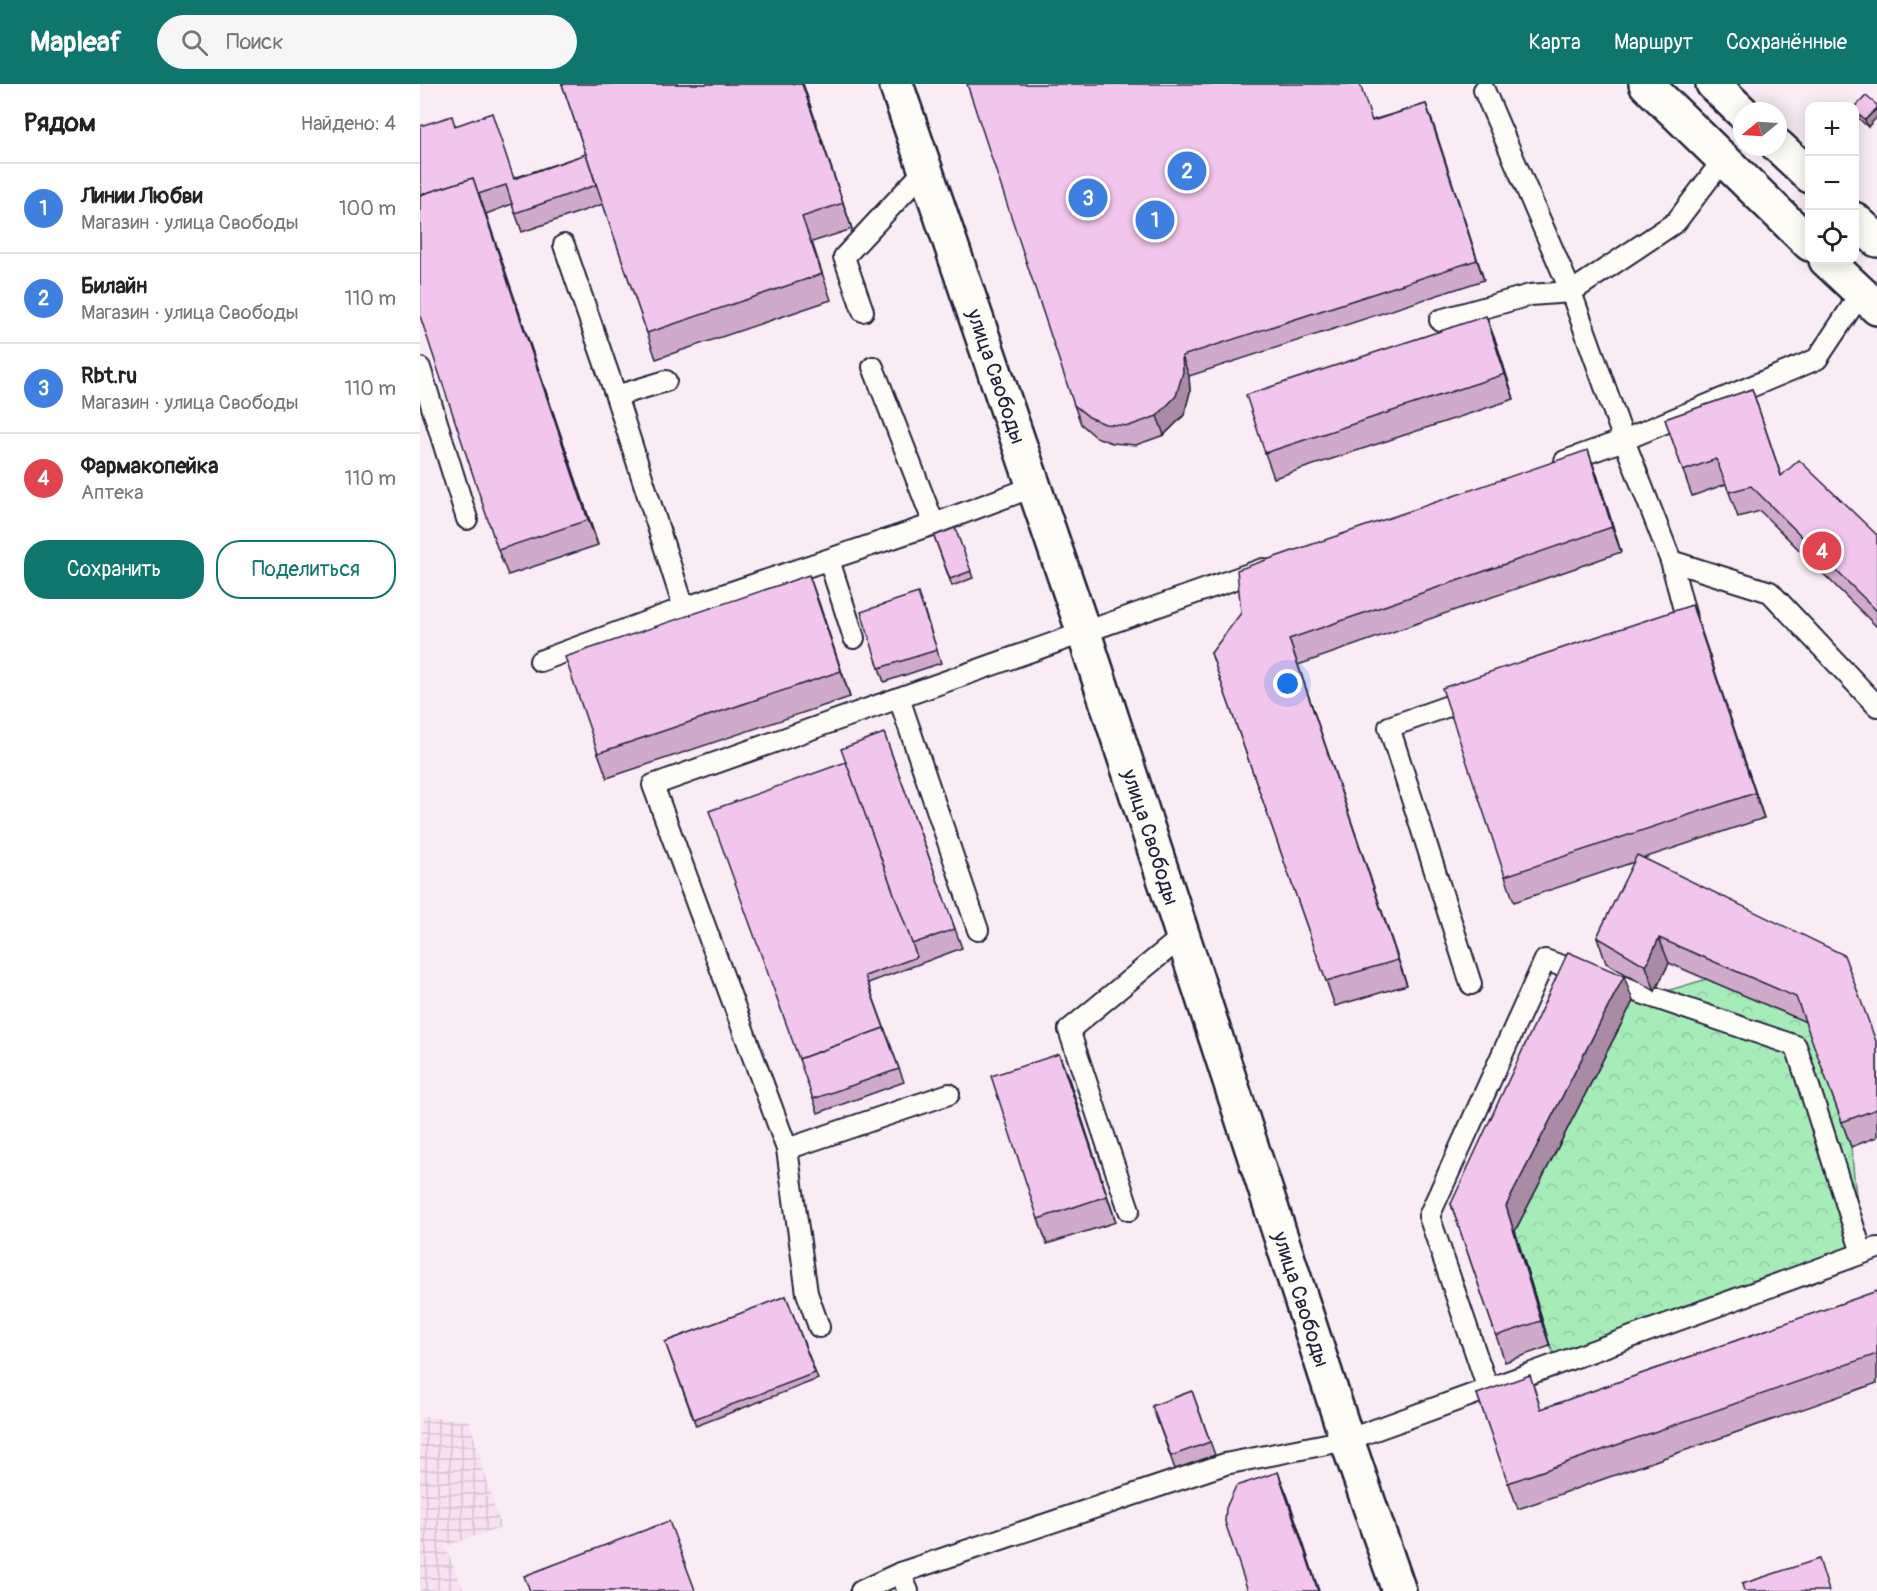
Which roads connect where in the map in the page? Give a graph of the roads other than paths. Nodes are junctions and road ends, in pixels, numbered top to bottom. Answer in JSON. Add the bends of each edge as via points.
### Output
{"nodes":[{"id":1,"x":896,"y":84,"type":"edge"},
{"id":2,"x":1646,"y":84,"type":"edge"},
{"id":3,"x":1713,"y":84,"type":"edge"},
{"id":4,"x":1484,"y":90,"type":"dead end"},
{"id":5,"x":1733,"y":103,"type":"edge"},
{"id":6,"x":1787,"y":155,"type":"edge"},
{"id":7,"x":1722,"y":160,"type":"junction"},
{"id":8,"x":925,"y":170,"type":"junction"},
{"id":9,"x":1805,"y":172,"type":"edge"},
{"id":10,"x":1859,"y":224,"type":"edge"},
{"id":11,"x":1805,"y":240,"type":"edge"},
{"id":12,"x":1877,"y":240,"type":"edge"},
{"id":13,"x":564,"y":245,"type":"dead end"},
{"id":14,"x":1830,"y":264,"type":"edge"},
{"id":15,"x":1571,"y":292,"type":"junction"},
{"id":16,"x":1869,"y":300,"type":"edge"},
{"id":17,"x":862,"y":310,"type":"dead end"},
{"id":18,"x":1440,"y":321,"type":"dead end"},
{"id":19,"x":873,"y":367,"type":"dead end"},
{"id":20,"x":420,"y":368,"type":"edge"},
{"id":21,"x":666,"y":381,"type":"dead end"},
{"id":22,"x":616,"y":396,"type":"junction"},
{"id":23,"x":1624,"y":440,"type":"junction"},
{"id":24,"x":1545,"y":468,"type":"edge"},
{"id":25,"x":1033,"y":487,"type":"junction"},
{"id":26,"x":467,"y":519,"type":"dead end"},
{"id":27,"x":934,"y":524,"type":"junction"},
{"id":28,"x":829,"y":560,"type":"junction"},
{"id":29,"x":1286,"y":561,"type":"edge"},
{"id":30,"x":1671,"y":561,"type":"junction"},
{"id":31,"x":684,"y":608,"type":"junction"},
{"id":32,"x":1658,"y":631,"type":"edge"},
{"id":33,"x":1084,"y":633,"type":"junction"},
{"id":34,"x":854,"y":638,"type":"dead end"},
{"id":35,"x":540,"y":661,"type":"dead end"},
{"id":36,"x":1487,"y":692,"type":"edge"},
{"id":37,"x":899,"y":698,"type":"junction"},
{"id":38,"x":1877,"y":706,"type":"edge"},
{"id":39,"x":978,"y":930,"type":"dead end"},
{"id":40,"x":1183,"y":936,"type":"junction"},
{"id":41,"x":1471,"y":984,"type":"dead end"},
{"id":42,"x":949,"y":1094,"type":"dead end"},
{"id":43,"x":787,"y":1149,"type":"junction"},
{"id":44,"x":1129,"y":1210,"type":"dead end"},
{"id":45,"x":1869,"y":1250,"type":"edge"},
{"id":46,"x":819,"y":1327,"type":"dead end"},
{"id":47,"x":1488,"y":1389,"type":"junction"},
{"id":48,"x":1347,"y":1440,"type":"junction"},
{"id":49,"x":900,"y":1572,"type":"junction"},
{"id":50,"x":861,"y":1591,"type":"edge"},
{"id":51,"x":908,"y":1591,"type":"edge"},
{"id":52,"x":1399,"y":1591,"type":"edge"}],
"edges":[{"from":1,"to":8,"type":"street","name":"улица Свободы"},
{"from":2,"to":7,"type":"street"},
{"from":3,"to":5,"type":"street"},
{"from":4,"to":15,"type":"lane"},
{"from":6,"to":9,"type":"street"},
{"from":7,"to":11,"type":"street"},
{"from":7,"to":15,"type":"lane","via":[[1676,222]]},
{"from":8,"to":17,"type":"lane","via":[[844,257]]},
{"from":8,"to":25,"type":"street","name":"улица Свободы"},
{"from":10,"to":12,"type":"street"},
{"from":13,"to":22,"type":"lane"},
{"from":14,"to":16,"type":"street"},
{"from":15,"to":18,"type":"lane","via":[[1530,295]]},
{"from":15,"to":23,"type":"lane"},
{"from":16,"to":23,"type":"lane","via":[[1817,359]]},
{"from":19,"to":27,"type":"lane"},
{"from":20,"to":26,"type":"lane"},
{"from":21,"to":22,"type":"lane"},
{"from":22,"to":31,"type":"lane"},
{"from":23,"to":24,"type":"lane"},
{"from":23,"to":30,"type":"lane"},
{"from":25,"to":27,"type":"lane"},
{"from":25,"to":33,"type":"street","name":"улица Свободы"},
{"from":27,"to":28,"type":"lane"},
{"from":28,"to":31,"type":"lane"},
{"from":28,"to":34,"type":"lane"},
{"from":29,"to":33,"type":"lane"},
{"from":30,"to":32,"type":"lane","via":[[1687,621]]},
{"from":30,"to":38,"type":"lane","via":[[1770,592]]},
{"from":31,"to":35,"type":"lane"},
{"from":33,"to":37,"type":"lane"},
{"from":33,"to":40,"type":"street","name":"улица Свободы"},
{"from":36,"to":41,"type":"lane","via":[[1389,727]]},
{"from":37,"to":39,"type":"lane"},
{"from":37,"to":43,"type":"lane","via":[[653,785]]},
{"from":40,"to":44,"type":"lane","via":[[1069,1030]]},
{"from":40,"to":48,"type":"street","name":"улица Свободы"},
{"from":42,"to":43,"type":"lane"},
{"from":43,"to":46,"type":"lane","via":[[807,1293]]},
{"from":45,"to":47,"type":"lane"},
{"from":45,"to":47,"type":"lane","via":[[1796,1046],[1545,960],[1429,1216]]},
{"from":47,"to":48,"type":"lane"},
{"from":48,"to":49,"type":"lane","via":[[1224,1464]]},
{"from":48,"to":52,"type":"street","name":"улица Свободы"},
{"from":49,"to":50,"type":"lane"},
{"from":49,"to":51,"type":"lane"}]}
